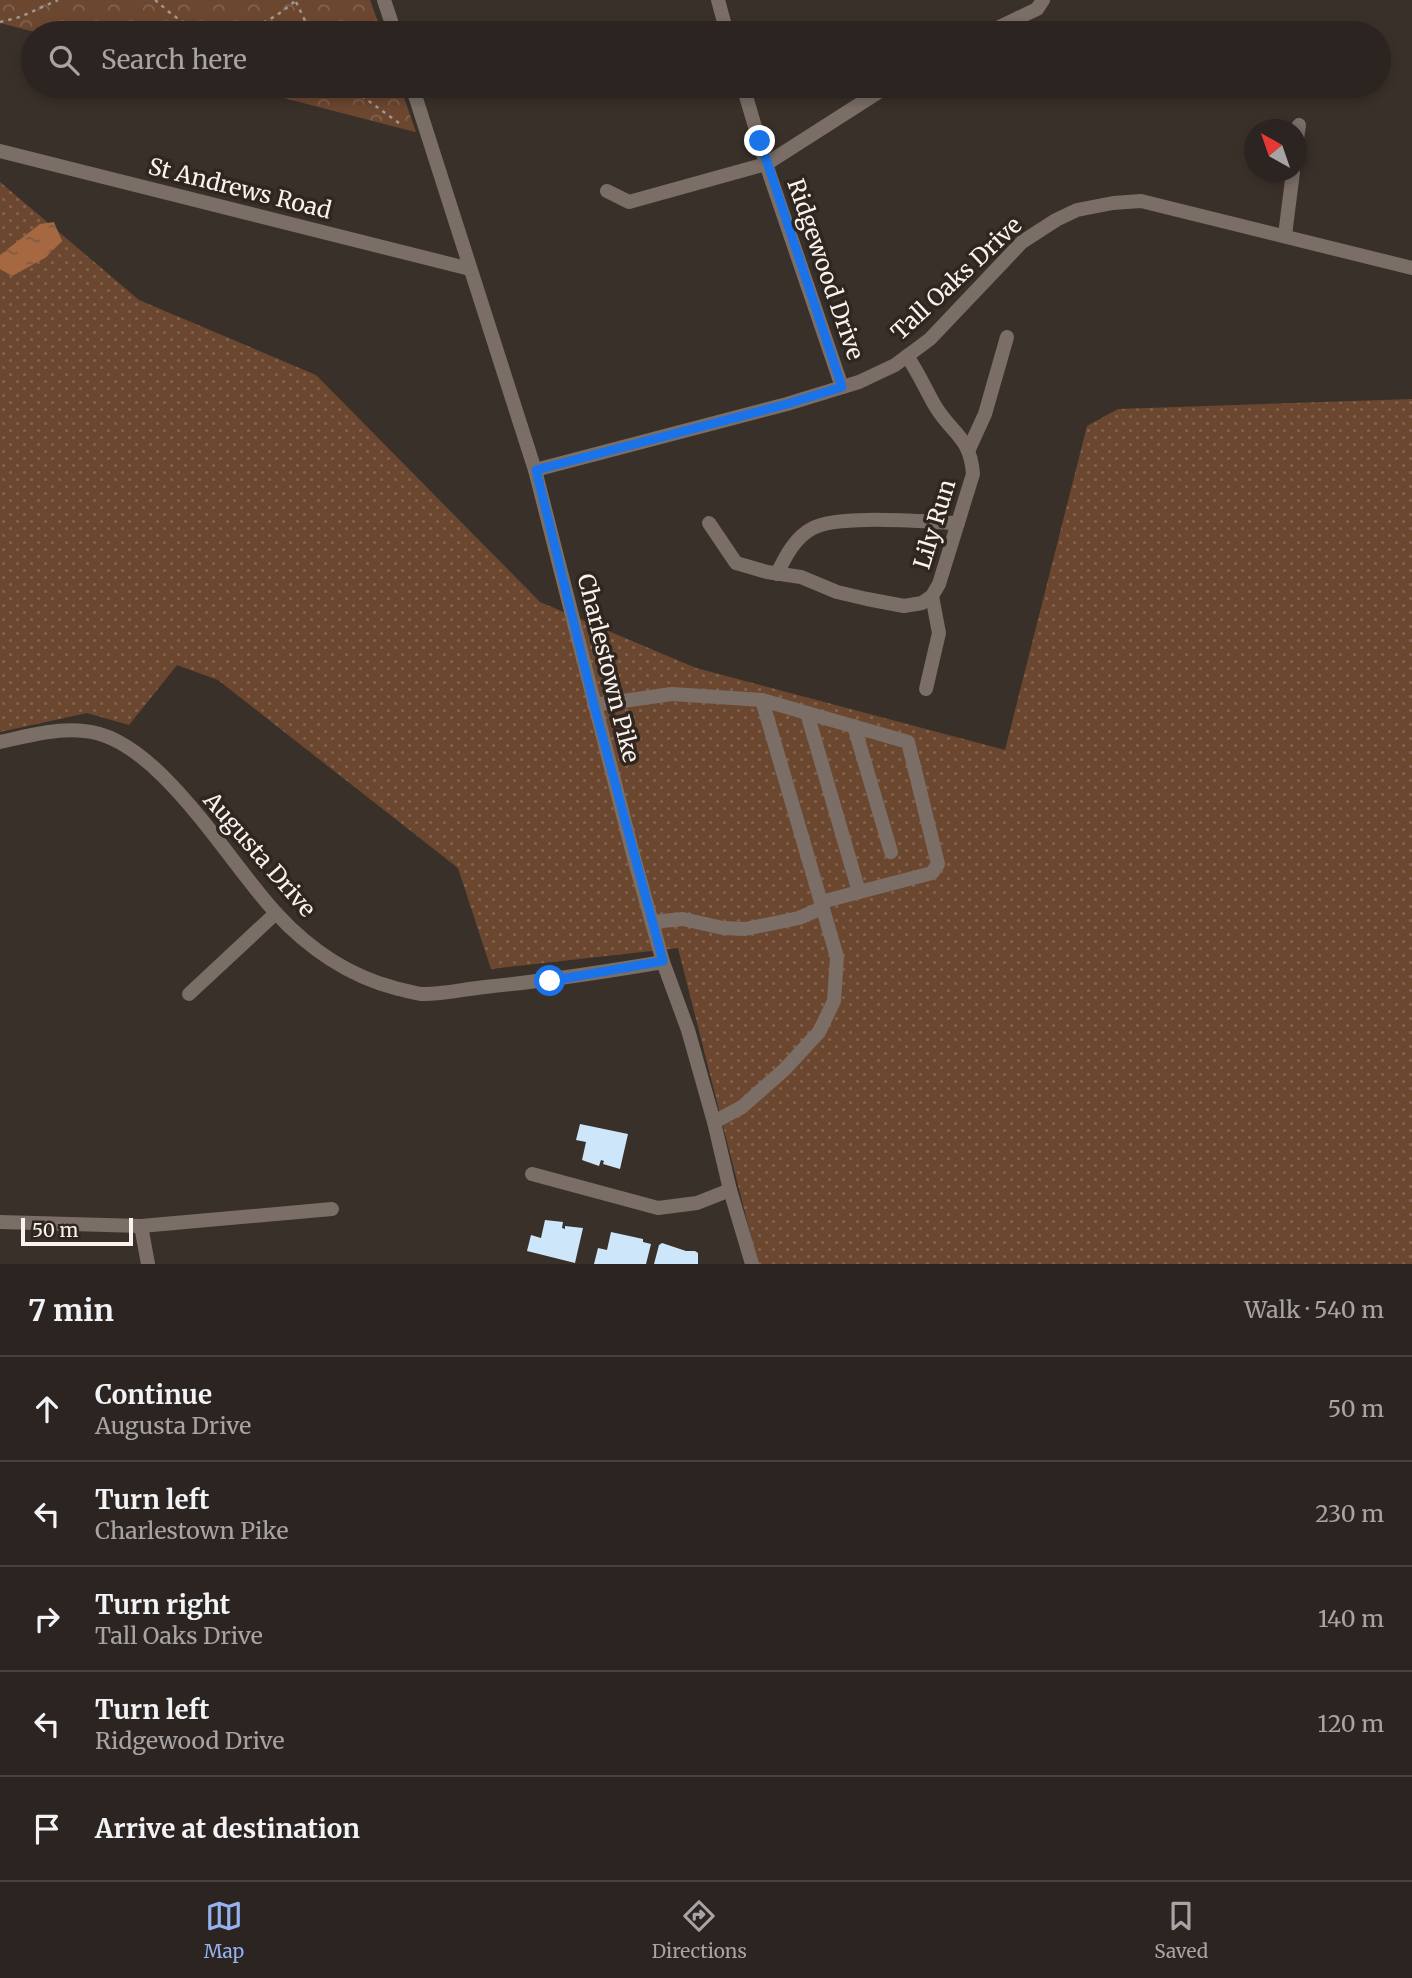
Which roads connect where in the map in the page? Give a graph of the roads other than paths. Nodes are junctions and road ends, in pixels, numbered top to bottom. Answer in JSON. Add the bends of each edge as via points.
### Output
{"nodes":[{"id":1,"x":384,"y":0,"type":"edge"},
{"id":2,"x":718,"y":0,"type":"edge"},
{"id":3,"x":1043,"y":0,"type":"edge"},
{"id":4,"x":391,"y":21,"type":"edge"},
{"id":5,"x":724,"y":21,"type":"edge"},
{"id":6,"x":1012,"y":21,"type":"edge"},
{"id":7,"x":416,"y":98,"type":"edge"},
{"id":8,"x":747,"y":98,"type":"edge"},
{"id":9,"x":869,"y":98,"type":"edge"},
{"id":10,"x":0,"y":151,"type":"edge"},
{"id":11,"x":766,"y":164,"type":"junction"},
{"id":12,"x":1292,"y":182,"type":"edge"},
{"id":13,"x":607,"y":191,"type":"dead end"},
{"id":14,"x":1286,"y":235,"type":"junction"},
{"id":15,"x":1412,"y":268,"type":"edge"},
{"id":16,"x":470,"y":269,"type":"junction"},
{"id":17,"x":1007,"y":337,"type":"dead end"},
{"id":18,"x":907,"y":356,"type":"junction"},
{"id":19,"x":842,"y":387,"type":"junction"},
{"id":20,"x":969,"y":449,"type":"junction"},
{"id":21,"x":536,"y":470,"type":"junction"},
{"id":22,"x":709,"y":523,"type":"dead end"},
{"id":23,"x":958,"y":523,"type":"junction"},
{"id":24,"x":777,"y":574,"type":"junction"},
{"id":25,"x":932,"y":596,"type":"junction"},
{"id":26,"x":926,"y":689,"type":"dead end"},
{"id":27,"x":762,"y":700,"type":"junction"},
{"id":28,"x":594,"y":705,"type":"junction"},
{"id":29,"x":807,"y":713,"type":"junction"},
{"id":30,"x":854,"y":726,"type":"junction"},
{"id":31,"x":0,"y":742,"type":"edge"},
{"id":32,"x":891,"y":852,"type":"dead end"},
{"id":33,"x":859,"y":892,"type":"junction"},
{"id":34,"x":821,"y":905,"type":"junction"},
{"id":35,"x":276,"y":913,"type":"junction"},
{"id":36,"x":652,"y":922,"type":"junction"},
{"id":37,"x":663,"y":961,"type":"junction"},
{"id":38,"x":189,"y":994,"type":"dead end"},
{"id":39,"x":714,"y":1122,"type":"junction"},
{"id":40,"x":532,"y":1174,"type":"dead end"},
{"id":41,"x":730,"y":1190,"type":"junction"},
{"id":42,"x":332,"y":1209,"type":"dead end"},
{"id":43,"x":0,"y":1222,"type":"edge"},
{"id":44,"x":141,"y":1226,"type":"junction"},
{"id":45,"x":148,"y":1264,"type":"edge"},
{"id":46,"x":752,"y":1264,"type":"edge"}],
"edges":[{"from":1,"to":4,"type":"street"},
{"from":2,"to":5,"type":"street"},
{"from":3,"to":6,"type":"street","via":[[1037,9]]},
{"from":7,"to":16,"type":"street","name":"Charlestown Pike"},
{"from":8,"to":11,"type":"street","name":"Ridgewood Drive"},
{"from":9,"to":11,"type":"street"},
{"from":10,"to":16,"type":"street","name":"St Andrews Road"},
{"from":11,"to":13,"type":"street","via":[[629,202]]},
{"from":11,"to":19,"type":"street","name":"Ridgewood Drive"},
{"from":12,"to":14,"type":"street"},
{"from":14,"to":15,"type":"street","name":"Tall Oaks Drive"},
{"from":14,"to":18,"type":"street","name":"Tall Oaks Drive","via":[[1141,201],[1077,211],[1023,242],[930,339]]},
{"from":16,"to":21,"type":"street","name":"Charlestown Pike"},
{"from":17,"to":20,"type":"street","via":[[985,414]]},
{"from":18,"to":19,"type":"street","name":"Tall Oaks Drive"},
{"from":18,"to":20,"type":"street","via":[[935,406]]},
{"from":19,"to":21,"type":"street","name":"Tall Oaks Drive"},
{"from":20,"to":23,"type":"street","name":"Lily Run","via":[[973,474]]},
{"from":21,"to":28,"type":"street","name":"Charlestown Pike"},
{"from":22,"to":24,"type":"street","name":"Lily Run","via":[[736,564]]},
{"from":23,"to":24,"type":"street","via":[[832,522],[812,528],[787,552]]},
{"from":23,"to":25,"type":"street","name":"Lily Run"},
{"from":24,"to":25,"type":"street","name":"Lily Run","via":[[801,576],[837,592],[904,606]]},
{"from":25,"to":26,"type":"street","via":[[939,633]]},
{"from":27,"to":28,"type":"street","via":[[672,694]]},
{"from":27,"to":29,"type":"street"},
{"from":27,"to":34,"type":"street"},
{"from":28,"to":36,"type":"street","name":"Charlestown Pike"},
{"from":29,"to":30,"type":"street"},
{"from":29,"to":33,"type":"street"},
{"from":30,"to":32,"type":"street"},
{"from":30,"to":33,"type":"street","via":[[908,741],[938,864],[932,873]]},
{"from":31,"to":35,"type":"street","name":"Augusta Drive","via":[[85,730],[124,744],[167,780]]},
{"from":33,"to":34,"type":"street"},
{"from":34,"to":36,"type":"street","via":[[799,918],[745,929],[683,919]]},
{"from":34,"to":39,"type":"street","via":[[837,957],[834,1001],[819,1032],[742,1107]]},
{"from":35,"to":37,"type":"street","name":"Augusta Drive","via":[[342,967],[421,994],[550,981]]},
{"from":35,"to":38,"type":"street"},
{"from":36,"to":37,"type":"street","name":"Charlestown Pike"},
{"from":37,"to":39,"type":"street","name":"Charlestown Pike"},
{"from":39,"to":41,"type":"street","name":"Charlestown Pike"},
{"from":40,"to":41,"type":"street","via":[[658,1208],[697,1203]]},
{"from":41,"to":46,"type":"street","name":"Charlestown Pike"},
{"from":42,"to":44,"type":"street"},
{"from":43,"to":44,"type":"street"},
{"from":44,"to":45,"type":"street"}]}
